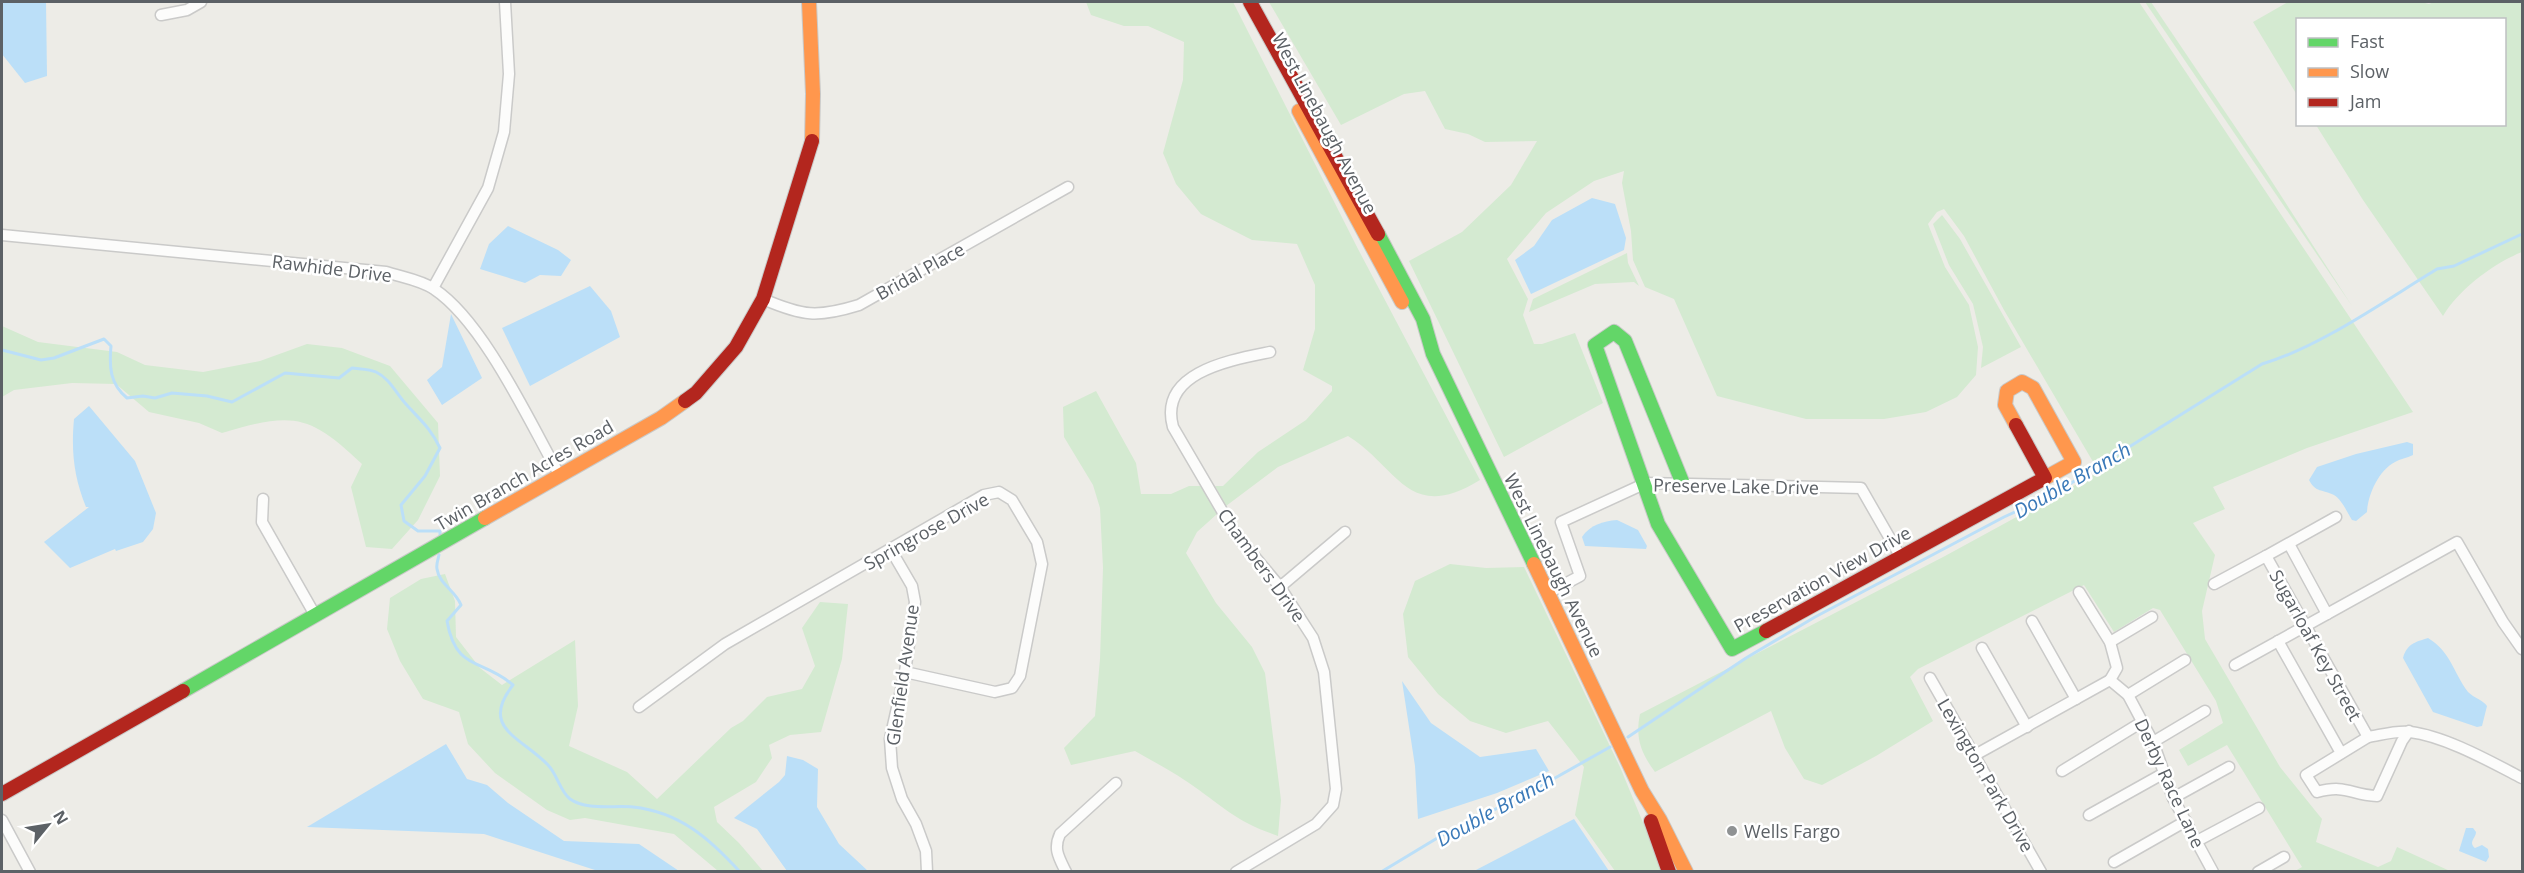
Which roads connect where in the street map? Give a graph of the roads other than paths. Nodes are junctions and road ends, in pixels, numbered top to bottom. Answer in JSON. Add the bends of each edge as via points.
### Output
{"nodes":[{"id":1,"x":201,"y":2,"type":"edge"},
{"id":2,"x":505,"y":2,"type":"edge"},
{"id":3,"x":808,"y":2,"type":"edge"},
{"id":4,"x":1239,"y":2,"type":"edge"},
{"id":5,"x":1250,"y":2,"type":"edge"},
{"id":6,"x":161,"y":15,"type":"dead end"},
{"id":7,"x":1335,"y":166,"type":"junction"},
{"id":8,"x":1068,"y":187,"type":"dead end"},
{"id":9,"x":2,"y":235,"type":"edge"},
{"id":10,"x":433,"y":288,"type":"junction"},
{"id":11,"x":763,"y":299,"type":"junction"},
{"id":12,"x":1270,"y":352,"type":"dead end"},
{"id":13,"x":560,"y":476,"type":"junction"},
{"id":14,"x":2045,"y":478,"type":"junction"},
{"id":15,"x":1646,"y":483,"type":"junction"},
{"id":16,"x":1683,"y":484,"type":"junction"},
{"id":17,"x":263,"y":499,"type":"dead end"},
{"id":18,"x":2336,"y":517,"type":"dead end"},
{"id":19,"x":1345,"y":532,"type":"dead end"},
{"id":20,"x":2289,"y":544,"type":"junction"},
{"id":21,"x":891,"y":550,"type":"junction"},
{"id":22,"x":1900,"y":556,"type":"junction"},
{"id":23,"x":2266,"y":556,"type":"junction"},
{"id":24,"x":2214,"y":584,"type":"dead end"},
{"id":25,"x":1280,"y":587,"type":"junction"},
{"id":26,"x":2079,"y":592,"type":"dead end"},
{"id":27,"x":1548,"y":593,"type":"junction"},
{"id":28,"x":2327,"y":614,"type":"junction"},
{"id":29,"x":315,"y":615,"type":"junction"},
{"id":30,"x":2152,"y":617,"type":"dead end"},
{"id":31,"x":2032,"y":621,"type":"dead end"},
{"id":32,"x":2306,"y":626,"type":"junction"},
{"id":33,"x":2278,"y":641,"type":"junction"},
{"id":34,"x":2110,"y":642,"type":"junction"},
{"id":35,"x":1982,"y":648,"type":"dead end"},
{"id":36,"x":2523,"y":649,"type":"edge"},
{"id":37,"x":2185,"y":660,"type":"dead end"},
{"id":38,"x":2235,"y":665,"type":"dead end"},
{"id":39,"x":905,"y":672,"type":"junction"},
{"id":40,"x":1930,"y":678,"type":"dead end"},
{"id":41,"x":2110,"y":680,"type":"junction"},
{"id":42,"x":2128,"y":695,"type":"junction"},
{"id":43,"x":2076,"y":699,"type":"junction"},
{"id":44,"x":639,"y":707,"type":"dead end"},
{"id":45,"x":2205,"y":711,"type":"dead end"},
{"id":46,"x":2142,"y":722,"type":"junction"},
{"id":47,"x":2027,"y":727,"type":"junction"},
{"id":48,"x":2409,"y":731,"type":"junction"},
{"id":49,"x":2368,"y":737,"type":"junction"},
{"id":50,"x":2153,"y":742,"type":"junction"},
{"id":51,"x":2341,"y":753,"type":"junction"},
{"id":52,"x":1975,"y":755,"type":"junction"},
{"id":53,"x":2229,"y":767,"type":"dead end"},
{"id":54,"x":2062,"y":771,"type":"dead end"},
{"id":55,"x":2166,"y":772,"type":"junction"},
{"id":56,"x":2523,"y":778,"type":"edge"},
{"id":57,"x":1116,"y":783,"type":"dead end"},
{"id":58,"x":1642,"y":791,"type":"junction"},
{"id":59,"x":2,"y":794,"type":"edge"},
{"id":60,"x":2174,"y":798,"type":"junction"},
{"id":61,"x":2259,"y":808,"type":"dead end"},
{"id":62,"x":2089,"y":815,"type":"dead end"},
{"id":63,"x":2,"y":820,"type":"edge"},
{"id":64,"x":2186,"y":821,"type":"junction"},
{"id":65,"x":2197,"y":841,"type":"junction"},
{"id":66,"x":2284,"y":857,"type":"dead end"},
{"id":67,"x":2114,"y":862,"type":"dead end"},
{"id":68,"x":2210,"y":870,"type":"edge"},
{"id":69,"x":30,"y":872,"type":"edge"},
{"id":70,"x":927,"y":872,"type":"edge"},
{"id":71,"x":1066,"y":872,"type":"edge"},
{"id":72,"x":1236,"y":872,"type":"edge"},
{"id":73,"x":1669,"y":872,"type":"edge"},
{"id":74,"x":1686,"y":872,"type":"edge"},
{"id":75,"x":2040,"y":872,"type":"edge"},
{"id":76,"x":2258,"y":872,"type":"edge"}],
"edges":[{"from":1,"to":6,"type":"street","via":[[187,10]]},
{"from":2,"to":10,"type":"street","via":[[509,74],[504,132],[488,188]]},
{"from":3,"to":11,"type":"street","name":"Twin Branch Acres Road","via":[[812,146]]},
{"from":4,"to":7,"type":"street","name":"West Linebaugh Avenue"},
{"from":5,"to":7,"type":"street","name":"West Linebaugh Avenue"},
{"from":7,"to":27,"type":"street","name":"West Linebaugh Avenue","via":[[1423,319],[1434,354]]},
{"from":8,"to":11,"type":"street","name":"Bridal Place","via":[[859,305],[830,315],[793,312]]},
{"from":9,"to":10,"type":"street","name":"Rawhide Drive","via":[[386,272]]},
{"from":10,"to":13,"type":"street","name":"Rawhide Drive","via":[[457,309],[487,347]]},
{"from":11,"to":13,"type":"street","name":"Twin Branch Acres Road","via":[[736,347],[696,393],[661,418]]},
{"from":12,"to":25,"type":"street","name":"Chambers Drive","via":[[1218,363],[1178,387],[1169,413],[1173,427],[1235,533]]},
{"from":13,"to":29,"type":"street","name":"Twin Branch Acres Road"},
{"from":14,"to":14,"type":"street","name":"Preservation View Drive","via":[[2005,405],[2007,391],[2022,382],[2033,388],[2074,462]]},
{"from":14,"to":22,"type":"street","name":"Preservation View Drive"},
{"from":15,"to":16,"type":"street","name":"Preserve Lake Drive"},
{"from":15,"to":16,"type":"street","name":"Preservation View Drive","via":[[1595,345],[1614,332],[1625,341]]},
{"from":15,"to":22,"type":"street","name":"Preservation View Drive","via":[[1658,524],[1732,649]]},
{"from":15,"to":27,"type":"street","name":"Preserve Lake Drive","via":[[1561,522],[1580,576]]},
{"from":16,"to":22,"type":"street","name":"Preserve Lake Drive","via":[[1861,488]]},
{"from":17,"to":29,"type":"street","via":[[262,522]]},
{"from":18,"to":20,"type":"street"},
{"from":19,"to":25,"type":"street"},
{"from":20,"to":23,"type":"street"},
{"from":20,"to":28,"type":"street"},
{"from":21,"to":39,"type":"street","name":"Glenfield Avenue","via":[[912,586],[915,602]]},
{"from":21,"to":39,"type":"street","name":"Springrose Drive","via":[[984,495],[999,492],[1012,500],[1032,533],[1042,564],[1020,676],[1012,688],[995,692]]},
{"from":21,"to":44,"type":"street","name":"Springrose Drive","via":[[725,644]]},
{"from":23,"to":24,"type":"street","name":"Sugarloaf Key Street"},
{"from":23,"to":32,"type":"street","name":"Sugarloaf Key Street"},
{"from":25,"to":72,"type":"street","name":"Chambers Drive","via":[[1307,627],[1321,660],[1336,789],[1333,805],[1316,824]]},
{"from":26,"to":34,"type":"street"},
{"from":27,"to":58,"type":"street","name":"West Linebaugh Avenue"},
{"from":28,"to":32,"type":"street"},
{"from":28,"to":36,"type":"street","via":[[2457,542]]},
{"from":29,"to":59,"type":"street","name":"Twin Branch Acres Road"},
{"from":30,"to":34,"type":"street"},
{"from":31,"to":43,"type":"street"},
{"from":32,"to":33,"type":"street"},
{"from":32,"to":49,"type":"street","name":"Sugarloaf Key Street"},
{"from":33,"to":38,"type":"street"},
{"from":33,"to":51,"type":"street"},
{"from":34,"to":41,"type":"street","via":[[2117,668]]},
{"from":35,"to":47,"type":"street"},
{"from":37,"to":42,"type":"street"},
{"from":39,"to":70,"type":"street","name":"Glenfield Avenue","via":[[890,739],[892,768],[926,851]]},
{"from":40,"to":52,"type":"street","name":"Lexington Park Drive"},
{"from":41,"to":42,"type":"street"},
{"from":41,"to":43,"type":"street"},
{"from":42,"to":46,"type":"street","name":"Derby Race Lane"},
{"from":43,"to":47,"type":"street"},
{"from":45,"to":50,"type":"street"},
{"from":46,"to":50,"type":"street","name":"Derby Race Lane"},
{"from":46,"to":54,"type":"street"},
{"from":47,"to":52,"type":"street"},
{"from":48,"to":49,"type":"street","name":"Sugarloaf Key Street"},
{"from":48,"to":51,"type":"street","via":[[2377,796],[2335,788],[2317,792],[2307,775]]},
{"from":48,"to":56,"type":"street","name":"Sugarloaf Key Street","via":[[2439,740]]},
{"from":49,"to":51,"type":"street"},
{"from":50,"to":55,"type":"street","name":"Derby Race Lane"},
{"from":52,"to":75,"type":"street","name":"Lexington Park Drive"},
{"from":53,"to":60,"type":"street"},
{"from":55,"to":60,"type":"street","name":"Derby Race Lane"},
{"from":55,"to":62,"type":"street"},
{"from":57,"to":71,"type":"street","via":[[1060,834],[1056,853]]},
{"from":58,"to":73,"type":"street","name":"West Linebaugh Avenue"},
{"from":58,"to":74,"type":"street","name":"West Linebaugh Avenue"},
{"from":60,"to":64,"type":"street","name":"Derby Race Lane"},
{"from":61,"to":65,"type":"street"},
{"from":63,"to":69,"type":"street"},
{"from":64,"to":65,"type":"street","name":"Derby Race Lane"},
{"from":64,"to":67,"type":"street"},
{"from":65,"to":68,"type":"street","name":"Derby Race Lane"},
{"from":66,"to":76,"type":"street"}]}
